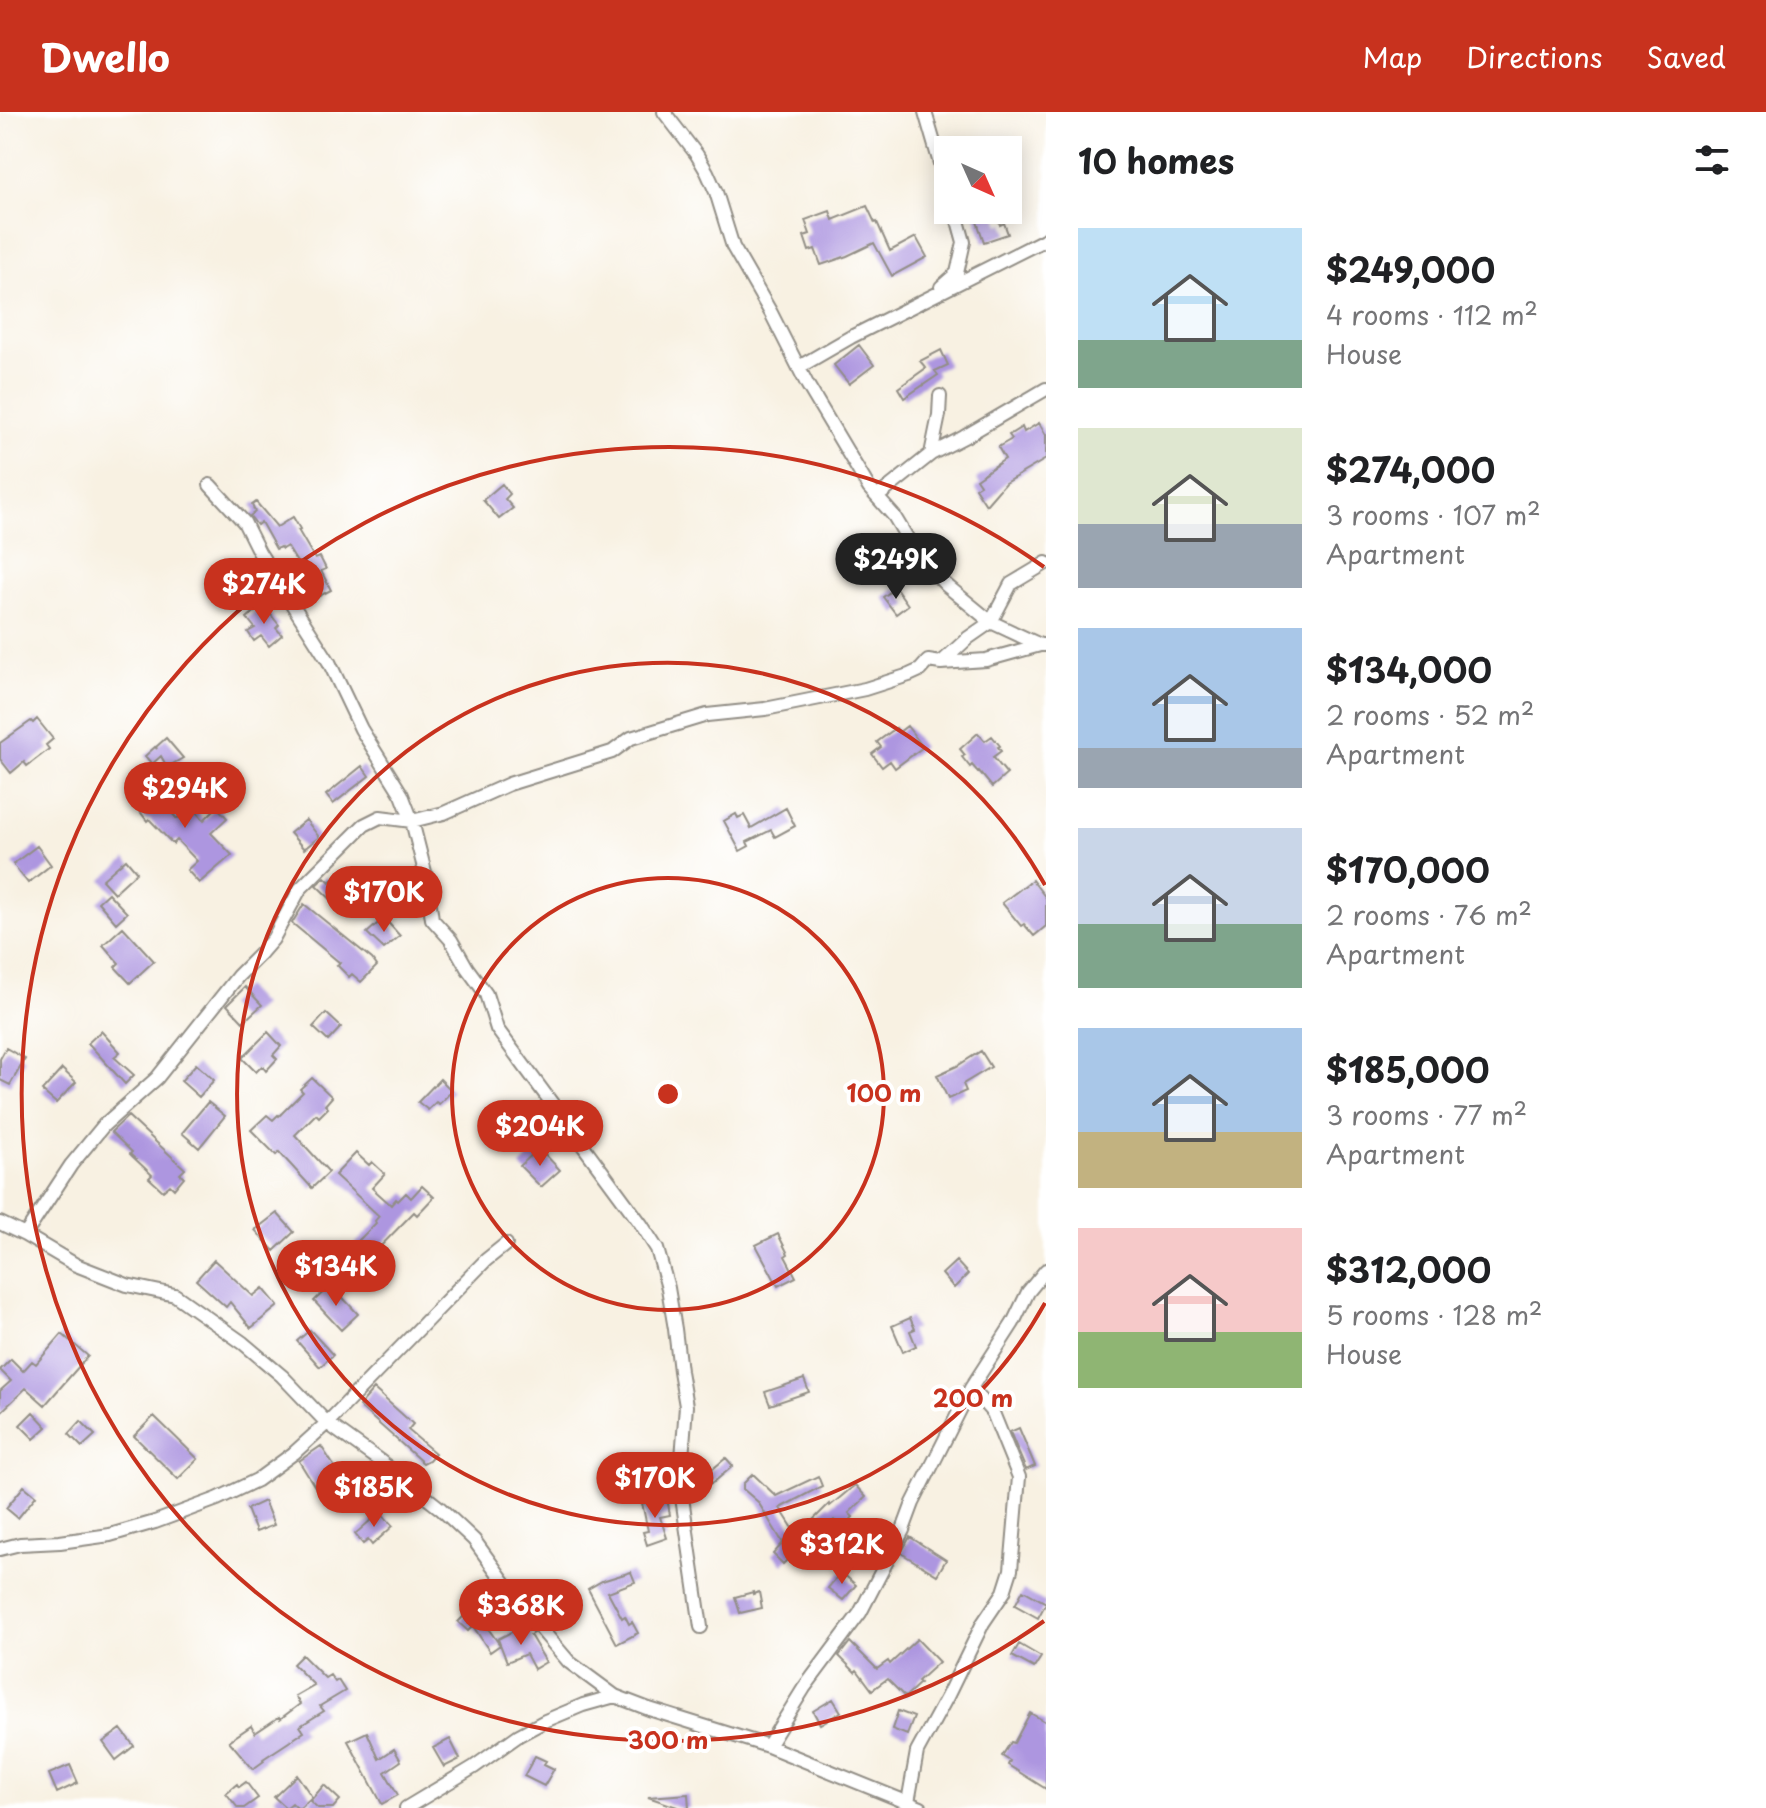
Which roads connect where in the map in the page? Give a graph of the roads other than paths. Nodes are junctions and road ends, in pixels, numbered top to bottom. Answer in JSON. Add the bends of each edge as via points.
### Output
{"nodes":[{"id":1,"x":664,"y":112,"type":"edge"},
{"id":2,"x":925,"y":112,"type":"edge"},
{"id":3,"x":934,"y":143,"type":"edge"},
{"id":4,"x":959,"y":224,"type":"edge"},
{"id":5,"x":1046,"y":239,"type":"edge"},
{"id":6,"x":933,"y":295,"type":"junction"},
{"id":7,"x":799,"y":367,"type":"junction"},
{"id":8,"x":1046,"y":389,"type":"edge"},
{"id":9,"x":940,"y":396,"type":"dead end"},
{"id":10,"x":931,"y":454,"type":"junction"},
{"id":11,"x":210,"y":485,"type":"dead end"},
{"id":12,"x":877,"y":497,"type":"junction"},
{"id":13,"x":1046,"y":563,"type":"edge"},
{"id":14,"x":991,"y":622,"type":"junction"},
{"id":15,"x":1043,"y":645,"type":"edge"},
{"id":16,"x":941,"y":663,"type":"junction"},
{"id":17,"x":412,"y":821,"type":"junction"},
{"id":18,"x":0,"y":1223,"type":"edge"},
{"id":19,"x":25,"y":1235,"type":"junction"},
{"id":20,"x":506,"y":1244,"type":"dead end"},
{"id":21,"x":1046,"y":1270,"type":"edge"},
{"id":22,"x":971,"y":1388,"type":"junction"},
{"id":23,"x":327,"y":1423,"type":"junction"},
{"id":24,"x":0,"y":1549,"type":"edge"},
{"id":25,"x":701,"y":1627,"type":"dead end"},
{"id":26,"x":615,"y":1696,"type":"junction"},
{"id":27,"x":768,"y":1746,"type":"junction"},
{"id":28,"x":908,"y":1802,"type":"junction"},
{"id":29,"x":406,"y":1808,"type":"edge"},
{"id":30,"x":921,"y":1808,"type":"edge"}],
"edges":[{"from":1,"to":7,"type":"street","via":[[707,172],[733,247]]},
{"from":2,"to":3,"type":"street"},
{"from":4,"to":6,"type":"street","via":[[964,242],[957,273]]},
{"from":5,"to":6,"type":"street"},
{"from":6,"to":7,"type":"street"},
{"from":7,"to":12,"type":"street"},
{"from":8,"to":10,"type":"street"},
{"from":9,"to":10,"type":"street"},
{"from":10,"to":12,"type":"street"},
{"from":11,"to":17,"type":"street","via":[[244,522],[329,662]]},
{"from":12,"to":14,"type":"street","via":[[918,556]]},
{"from":13,"to":14,"type":"street","via":[[1011,584]]},
{"from":14,"to":15,"type":"street"},
{"from":14,"to":16,"type":"street"},
{"from":15,"to":16,"type":"street","via":[[986,660]]},
{"from":16,"to":17,"type":"street","via":[[928,661],[909,675],[865,689],[707,715],[663,728],[631,738],[612,752]]},
{"from":17,"to":19,"type":"street","via":[[380,817],[364,825],[300,889],[268,946],[157,1078],[87,1145]]},
{"from":17,"to":25,"type":"street","via":[[432,919],[486,994],[497,1029],[657,1249],[686,1406],[680,1484]]},
{"from":18,"to":19,"type":"street"},
{"from":19,"to":23,"type":"street","via":[[92,1272],[175,1295],[243,1343]]},
{"from":20,"to":23,"type":"street"},
{"from":21,"to":22,"type":"street"},
{"from":22,"to":27,"type":"street","via":[[860,1613]]},
{"from":22,"to":28,"type":"street","via":[[993,1413],[1019,1477],[1011,1570],[917,1752]]},
{"from":23,"to":24,"type":"street","via":[[257,1480],[217,1499],[110,1535]]},
{"from":23,"to":26,"type":"street","via":[[474,1540],[569,1662]]},
{"from":26,"to":27,"type":"street"},
{"from":26,"to":29,"type":"street","via":[[545,1721]]},
{"from":27,"to":28,"type":"street"},
{"from":28,"to":30,"type":"street"}]}
